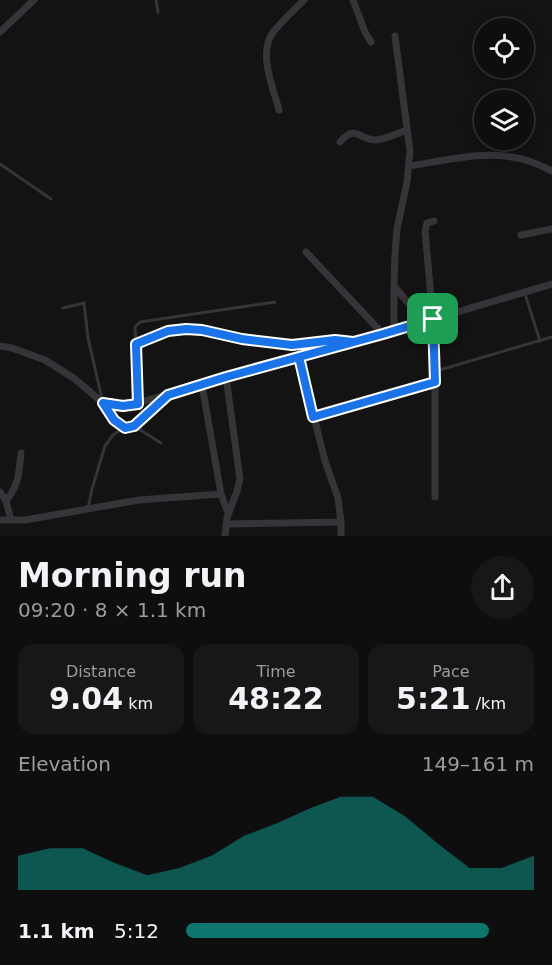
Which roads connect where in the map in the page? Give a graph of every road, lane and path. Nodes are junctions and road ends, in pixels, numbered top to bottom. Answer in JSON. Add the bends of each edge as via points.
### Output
{"nodes":[{"id":1,"x":34,"y":0,"type":"edge"},
{"id":2,"x":156,"y":0,"type":"edge"},
{"id":3,"x":304,"y":0,"type":"edge"},
{"id":4,"x":353,"y":0,"type":"edge"},
{"id":5,"x":158,"y":12,"type":"dead end"},
{"id":6,"x":0,"y":32,"type":"edge"},
{"id":7,"x":395,"y":36,"type":"dead end"},
{"id":8,"x":371,"y":42,"type":"dead end"},
{"id":9,"x":279,"y":110,"type":"dead end"},
{"id":10,"x":407,"y":130,"type":"junction"},
{"id":11,"x":340,"y":142,"type":"dead end"},
{"id":12,"x":0,"y":164,"type":"edge"},
{"id":13,"x":409,"y":166,"type":"junction"},
{"id":14,"x":552,"y":171,"type":"edge"},
{"id":15,"x":51,"y":199,"type":"dead end"},
{"id":16,"x":434,"y":221,"type":"dead end"},
{"id":17,"x":552,"y":229,"type":"edge"},
{"id":18,"x":521,"y":235,"type":"dead end"},
{"id":19,"x":306,"y":252,"type":"dead end"},
{"id":20,"x":552,"y":284,"type":"edge"},
{"id":21,"x":394,"y":286,"type":"junction"},
{"id":22,"x":524,"y":292,"type":"junction"},
{"id":23,"x":275,"y":302,"type":"dead end"},
{"id":24,"x":63,"y":308,"type":"dead end"},
{"id":25,"x":433,"y":319,"type":"junction"},
{"id":26,"x":424,"y":322,"type":"junction"},
{"id":27,"x":394,"y":330,"type":"junction"},
{"id":28,"x":383,"y":334,"type":"junction"},
{"id":29,"x":552,"y":337,"type":"edge"},
{"id":30,"x":540,"y":341,"type":"junction"},
{"id":31,"x":353,"y":342,"type":"junction"},
{"id":32,"x":136,"y":344,"type":"junction"},
{"id":33,"x":0,"y":346,"type":"edge"},
{"id":34,"x":299,"y":357,"type":"junction"},
{"id":35,"x":435,"y":371,"type":"junction"},
{"id":36,"x":226,"y":377,"type":"junction"},
{"id":37,"x":435,"y":382,"type":"junction"},
{"id":38,"x":202,"y":385,"type":"junction"},
{"id":39,"x":168,"y":395,"type":"junction"},
{"id":40,"x":103,"y":403,"type":"junction"},
{"id":41,"x":138,"y":404,"type":"junction"},
{"id":42,"x":313,"y":417,"type":"junction"},
{"id":43,"x":134,"y":426,"type":"junction"},
{"id":44,"x":125,"y":428,"type":"junction"},
{"id":45,"x":161,"y":443,"type":"dead end"},
{"id":46,"x":21,"y":453,"type":"dead end"},
{"id":47,"x":0,"y":492,"type":"edge"},
{"id":48,"x":221,"y":494,"type":"junction"},
{"id":49,"x":435,"y":497,"type":"dead end"},
{"id":50,"x":6,"y":501,"type":"junction"},
{"id":51,"x":88,"y":508,"type":"junction"},
{"id":52,"x":228,"y":513,"type":"junction"},
{"id":53,"x":0,"y":520,"type":"edge"},
{"id":54,"x":11,"y":520,"type":"junction"},
{"id":55,"x":341,"y":522,"type":"junction"},
{"id":56,"x":226,"y":524,"type":"junction"},
{"id":57,"x":224,"y":536,"type":"edge"},
{"id":58,"x":341,"y":536,"type":"edge"}],
"edges":[{"from":1,"to":6,"type":"street"},
{"from":2,"to":5,"type":"lane"},
{"from":3,"to":9,"type":"street","via":[[273,32],[267,46],[268,69]]},
{"from":4,"to":8,"type":"street"},
{"from":7,"to":10,"type":"street"},
{"from":10,"to":11,"type":"street","via":[[376,140],[350,134]]},
{"from":10,"to":13,"type":"street"},
{"from":12,"to":15,"type":"lane"},
{"from":13,"to":14,"type":"street","via":[[485,155],[529,161]]},
{"from":13,"to":21,"type":"street","via":[[397,229]]},
{"from":16,"to":25,"type":"street","via":[[428,223],[425,231]]},
{"from":17,"to":18,"type":"street"},
{"from":19,"to":28,"type":"street"},
{"from":20,"to":22,"type":"street"},
{"from":21,"to":26,"type":"street"},
{"from":21,"to":27,"type":"street"},
{"from":22,"to":25,"type":"street"},
{"from":22,"to":30,"type":"lane"},
{"from":23,"to":32,"type":"lane","via":[[140,322],[135,330]]},
{"from":24,"to":40,"type":"lane","via":[[84,303]]},
{"from":25,"to":26,"type":"street"},
{"from":25,"to":35,"type":"street"},
{"from":26,"to":27,"type":"street"},
{"from":27,"to":28,"type":"street"},
{"from":28,"to":31,"type":"street"},
{"from":29,"to":30,"type":"lane"},
{"from":30,"to":35,"type":"lane"},
{"from":31,"to":32,"type":"street","via":[[292,345],[186,329],[168,331]]},
{"from":31,"to":34,"type":"street"},
{"from":32,"to":41,"type":"street"},
{"from":33,"to":40,"type":"street","via":[[56,366]]},
{"from":34,"to":36,"type":"street"},
{"from":34,"to":42,"type":"street"},
{"from":35,"to":37,"type":"street"},
{"from":36,"to":38,"type":"street"},
{"from":36,"to":52,"type":"street","via":[[240,478]]},
{"from":37,"to":42,"type":"street"},
{"from":37,"to":49,"type":"street"},
{"from":38,"to":39,"type":"street"},
{"from":38,"to":48,"type":"street"},
{"from":39,"to":41,"type":"street"},
{"from":39,"to":43,"type":"lane"},
{"from":40,"to":41,"type":"street"},
{"from":40,"to":44,"type":"lane"},
{"from":42,"to":55,"type":"street","via":[[338,498]]},
{"from":43,"to":44,"type":"lane"},
{"from":43,"to":45,"type":"lane"},
{"from":44,"to":51,"type":"lane","via":[[105,446]]},
{"from":46,"to":50,"type":"street","via":[[17,483]]},
{"from":47,"to":50,"type":"street"},
{"from":48,"to":51,"type":"street"},
{"from":48,"to":52,"type":"street"},
{"from":50,"to":54,"type":"street"},
{"from":51,"to":54,"type":"street"},
{"from":52,"to":56,"type":"street"},
{"from":53,"to":54,"type":"street"},
{"from":55,"to":56,"type":"street"},
{"from":55,"to":58,"type":"street"},
{"from":56,"to":57,"type":"street"}]}
